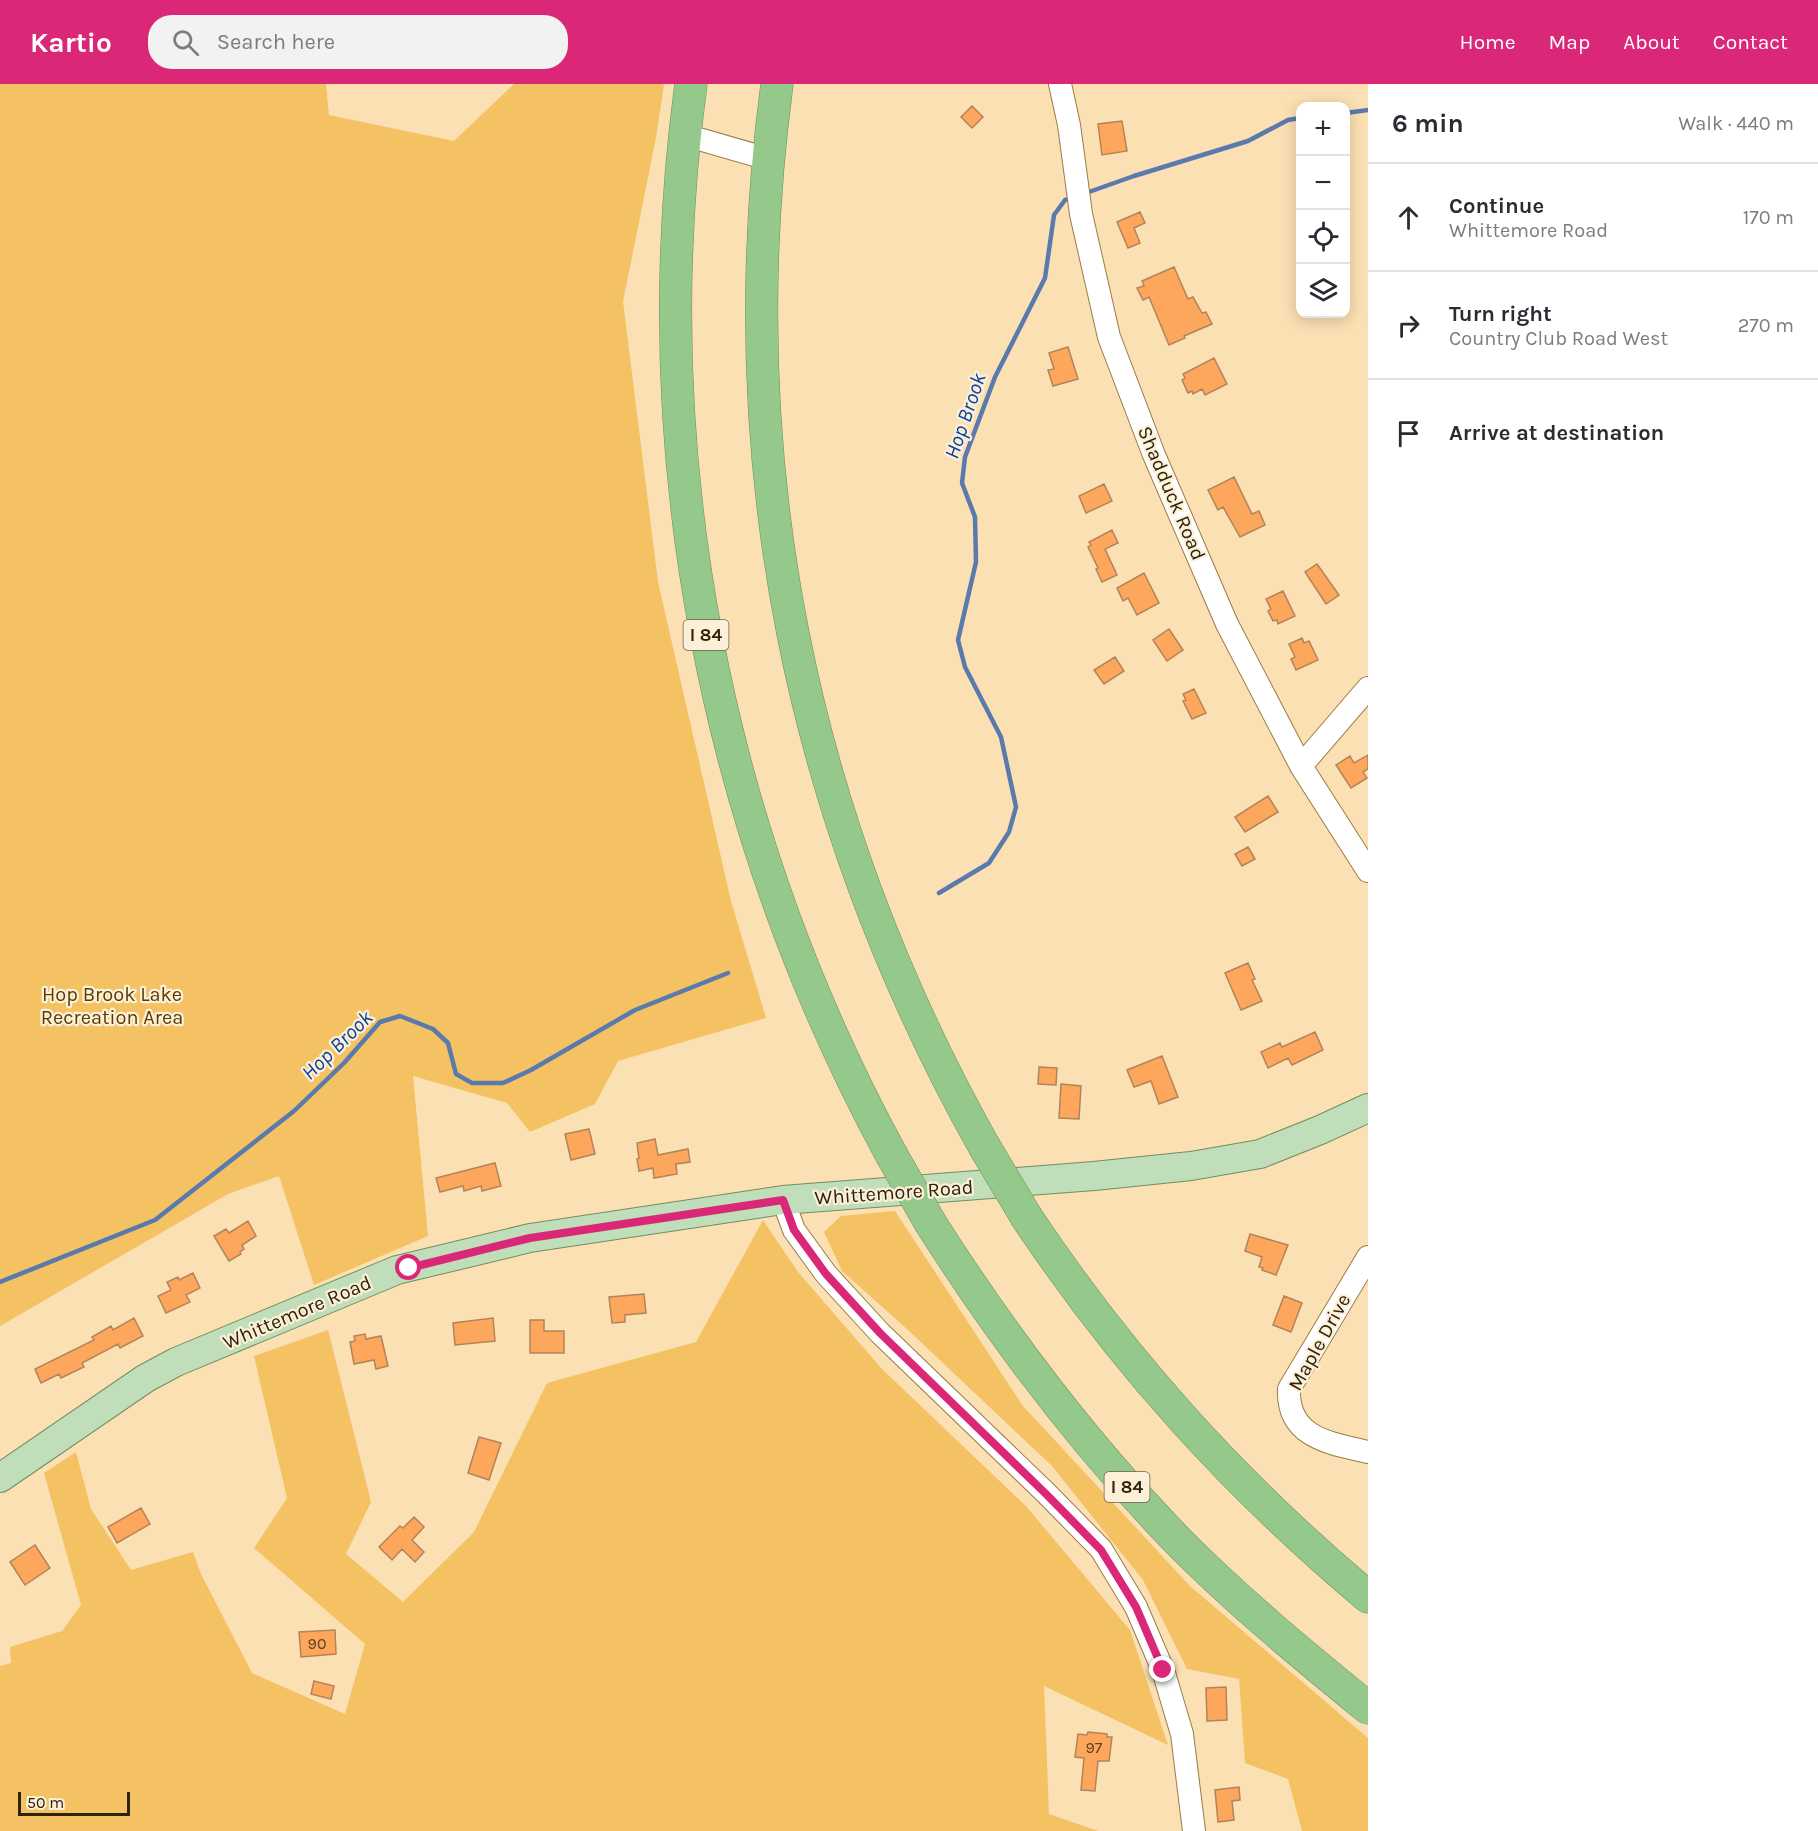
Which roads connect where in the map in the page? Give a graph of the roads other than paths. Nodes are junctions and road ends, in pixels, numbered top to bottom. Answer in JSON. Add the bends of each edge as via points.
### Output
{"nodes":[{"id":1,"x":691,"y":84,"type":"edge"},
{"id":2,"x":777,"y":84,"type":"edge"},
{"id":3,"x":1060,"y":84,"type":"edge"},
{"id":4,"x":685,"y":135,"type":"junction"},
{"id":5,"x":768,"y":159,"type":"junction"},
{"id":6,"x":1368,"y":688,"type":"edge"},
{"id":7,"x":1301,"y":766,"type":"junction"},
{"id":8,"x":1368,"y":871,"type":"edge"},
{"id":9,"x":1368,"y":1107,"type":"edge"},
{"id":10,"x":783,"y":1200,"type":"junction"},
{"id":11,"x":1368,"y":1257,"type":"edge"},
{"id":12,"x":1368,"y":1452,"type":"edge"},
{"id":13,"x":0,"y":1478,"type":"edge"},
{"id":14,"x":1368,"y":1597,"type":"edge"},
{"id":15,"x":1368,"y":1708,"type":"edge"},
{"id":16,"x":1194,"y":1831,"type":"edge"}],
"edges":[{"from":1,"to":4,"type":"highway","number":"I 84"},
{"from":2,"to":5,"type":"highway"},
{"from":3,"to":7,"type":"street","name":"Shadduck Road","via":[[1081,214],[1109,338],[1154,455],[1227,624]]},
{"from":4,"to":5,"type":"street"},
{"from":4,"to":15,"type":"highway","number":"I 84","bridge":true,"via":[[676,254],[678,397],[690,536],[701,609],[750,816],[771,884],[824,1017],[891,1154],[931,1224],[1040,1382],[1130,1490],[1179,1541]]},
{"from":5,"to":14,"type":"highway","bridge":true,"via":[[761,256],[763,394],[784,593],[830,790],[902,984],[984,1146],[1027,1218],[1106,1329],[1194,1433],[1288,1528]]},
{"from":6,"to":7,"type":"street"},
{"from":7,"to":8,"type":"street","name":"Shadduck Road"},
{"from":9,"to":10,"type":"main road","name":"Whittemore Road","via":[[1260,1154],[1191,1166]]},
{"from":10,"to":13,"type":"main road","name":"Whittemore Road","via":[[530,1238],[397,1270],[146,1378]]},
{"from":10,"to":16,"type":"street","via":[[794,1230],[826,1274],[880,1333],[1101,1550],[1136,1607],[1163,1670],[1182,1734]]},
{"from":11,"to":12,"type":"street","name":"Maple Drive","via":[[1289,1389],[1288,1406],[1298,1424],[1318,1439]]}]}
